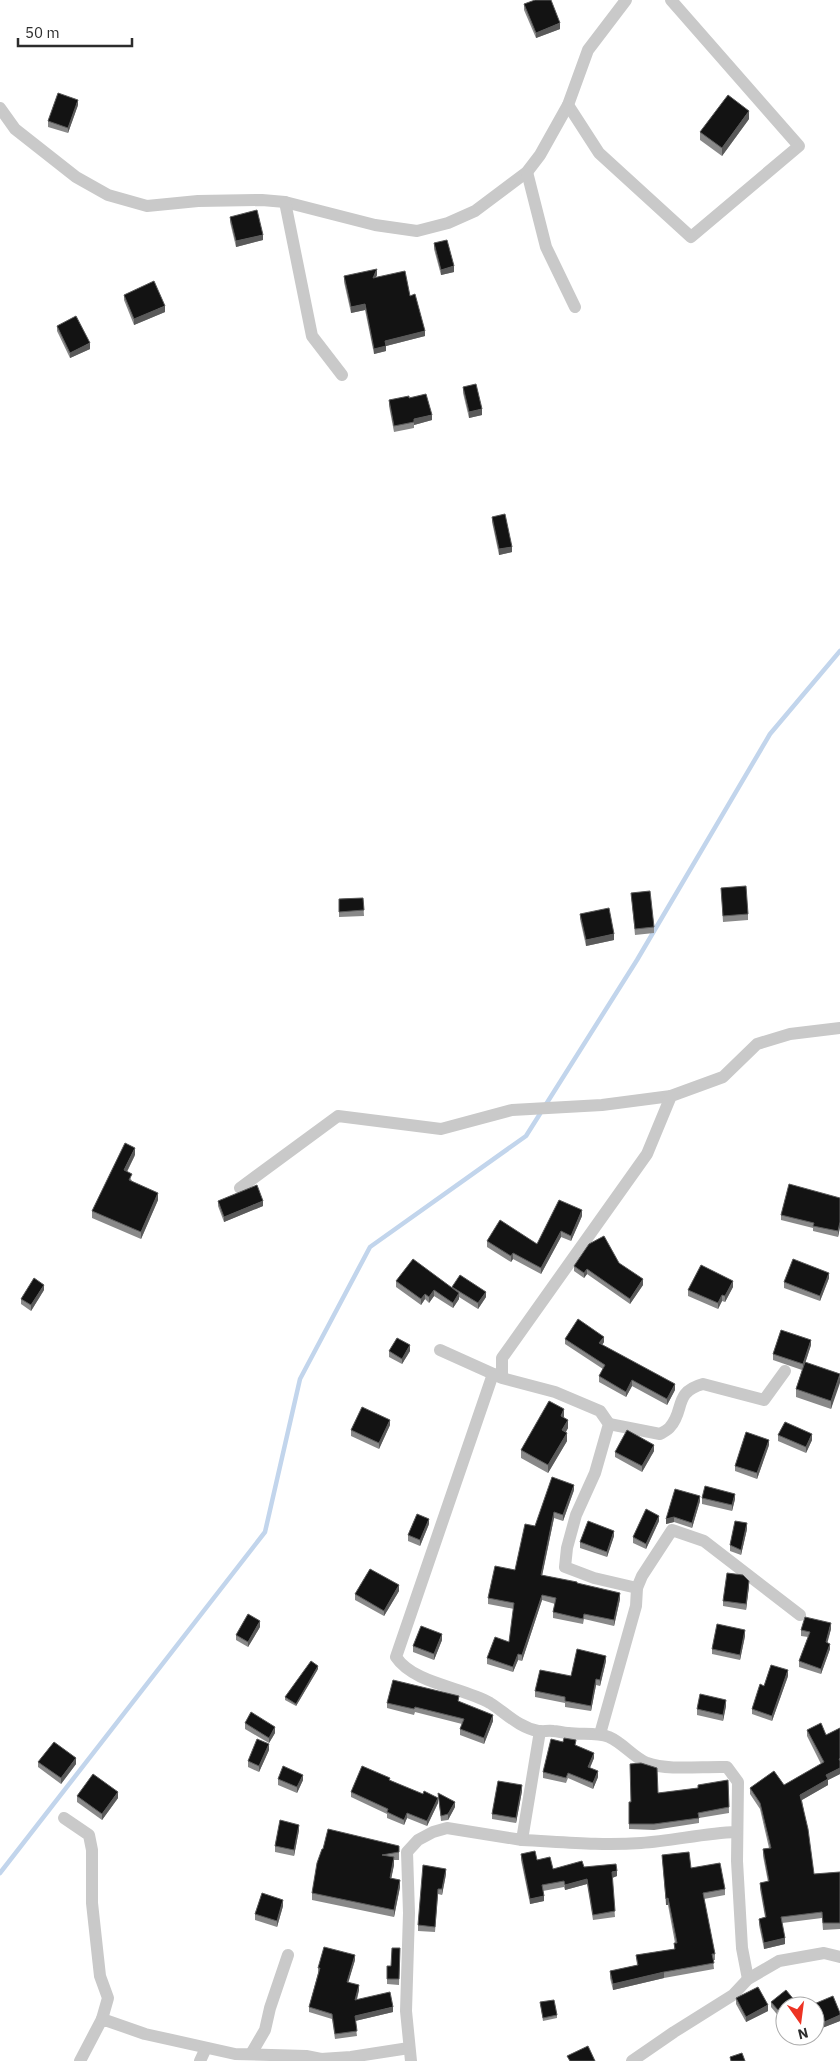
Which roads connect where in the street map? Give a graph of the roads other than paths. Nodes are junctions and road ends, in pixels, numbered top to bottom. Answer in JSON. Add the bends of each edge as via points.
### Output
{"nodes":[{"id":1,"x":626,"y":0,"type":"edge"},
{"id":2,"x":671,"y":0,"type":"edge"},
{"id":3,"x":568,"y":105,"type":"junction"},
{"id":4,"x":0,"y":108,"type":"edge"},
{"id":5,"x":526,"y":172,"type":"junction"},
{"id":6,"x":285,"y":202,"type":"junction"},
{"id":7,"x":575,"y":307,"type":"dead end"},
{"id":8,"x":342,"y":375,"type":"dead end"},
{"id":9,"x":840,"y":1028,"type":"edge"},
{"id":10,"x":671,"y":1096,"type":"junction"},
{"id":11,"x":240,"y":1188,"type":"dead end"},
{"id":12,"x":440,"y":1350,"type":"dead end"},
{"id":13,"x":785,"y":1371,"type":"dead end"},
{"id":14,"x":498,"y":1376,"type":"junction"},
{"id":15,"x":609,"y":1424,"type":"junction"},
{"id":16,"x":637,"y":1588,"type":"junction"},
{"id":17,"x":800,"y":1615,"type":"dead end"},
{"id":18,"x":540,"y":1731,"type":"junction"},
{"id":19,"x":600,"y":1734,"type":"junction"},
{"id":20,"x":64,"y":1818,"type":"dead end"},
{"id":21,"x":736,"y":1832,"type":"junction"},
{"id":22,"x":522,"y":1840,"type":"junction"},
{"id":23,"x":288,"y":1955,"type":"dead end"},
{"id":24,"x":840,"y":1956,"type":"edge"},
{"id":25,"x":748,"y":1979,"type":"junction"},
{"id":26,"x":102,"y":2019,"type":"junction"},
{"id":27,"x":206,"y":2048,"type":"junction"},
{"id":28,"x":251,"y":2054,"type":"junction"},
{"id":29,"x":410,"y":2055,"type":"edge"},
{"id":30,"x":80,"y":2061,"type":"edge"},
{"id":31,"x":200,"y":2061,"type":"edge"},
{"id":32,"x":632,"y":2061,"type":"edge"}],
"edges":[{"from":1,"to":3,"type":"street","via":[[588,50]]},
{"from":2,"to":3,"type":"street","via":[[799,146],[691,237],[599,153]]},
{"from":3,"to":5,"type":"street","via":[[540,155]]},
{"from":4,"to":6,"type":"street","via":[[23,135],[76,177],[108,195],[147,206],[198,200]]},
{"from":5,"to":6,"type":"street","via":[[475,211],[448,223],[417,231],[375,225]]},
{"from":5,"to":7,"type":"street","via":[[546,247]]},
{"from":6,"to":8,"type":"street","via":[[312,336]]},
{"from":9,"to":10,"type":"street","via":[[790,1034],[757,1044],[723,1077]]},
{"from":10,"to":11,"type":"street","via":[[602,1105],[512,1110],[441,1129],[338,1116]]},
{"from":10,"to":14,"type":"street","via":[[647,1154],[502,1358]]},
{"from":12,"to":14,"type":"street"},
{"from":13,"to":15,"type":"street","via":[[764,1400],[703,1384],[692,1387],[682,1398],[670,1427],[660,1434]]},
{"from":14,"to":15,"type":"street","via":[[556,1392],[600,1411]]},
{"from":14,"to":18,"type":"street","via":[[396,1657],[401,1665],[434,1682],[470,1693],[508,1715],[515,1723]]},
{"from":15,"to":16,"type":"street","via":[[595,1473],[576,1515],[564,1568]]},
{"from":16,"to":17,"type":"street","via":[[672,1530],[704,1542]]},
{"from":16,"to":19,"type":"street","via":[[636,1606]]},
{"from":18,"to":19,"type":"street"},
{"from":18,"to":22,"type":"street"},
{"from":19,"to":21,"type":"street","via":[[612,1738],[647,1763],[676,1767],[727,1767],[738,1782]]},
{"from":20,"to":26,"type":"street","via":[[89,1835],[92,1850],[92,1903],[100,1976],[108,1998]]},
{"from":21,"to":22,"type":"street","via":[[670,1841],[610,1844]]},
{"from":21,"to":25,"type":"street","via":[[742,1948]]},
{"from":22,"to":29,"type":"street","via":[[447,1828],[418,1840],[407,1852],[406,2011]]},
{"from":23,"to":28,"type":"street","via":[[265,2030]]},
{"from":24,"to":25,"type":"street","via":[[824,1953],[779,1962]]},
{"from":25,"to":32,"type":"street","via":[[733,1995]]},
{"from":26,"to":27,"type":"street","via":[[145,2034]]},
{"from":26,"to":30,"type":"street"},
{"from":27,"to":28,"type":"street"},
{"from":27,"to":31,"type":"street"},
{"from":28,"to":29,"type":"street","via":[[321,2059]]}]}
